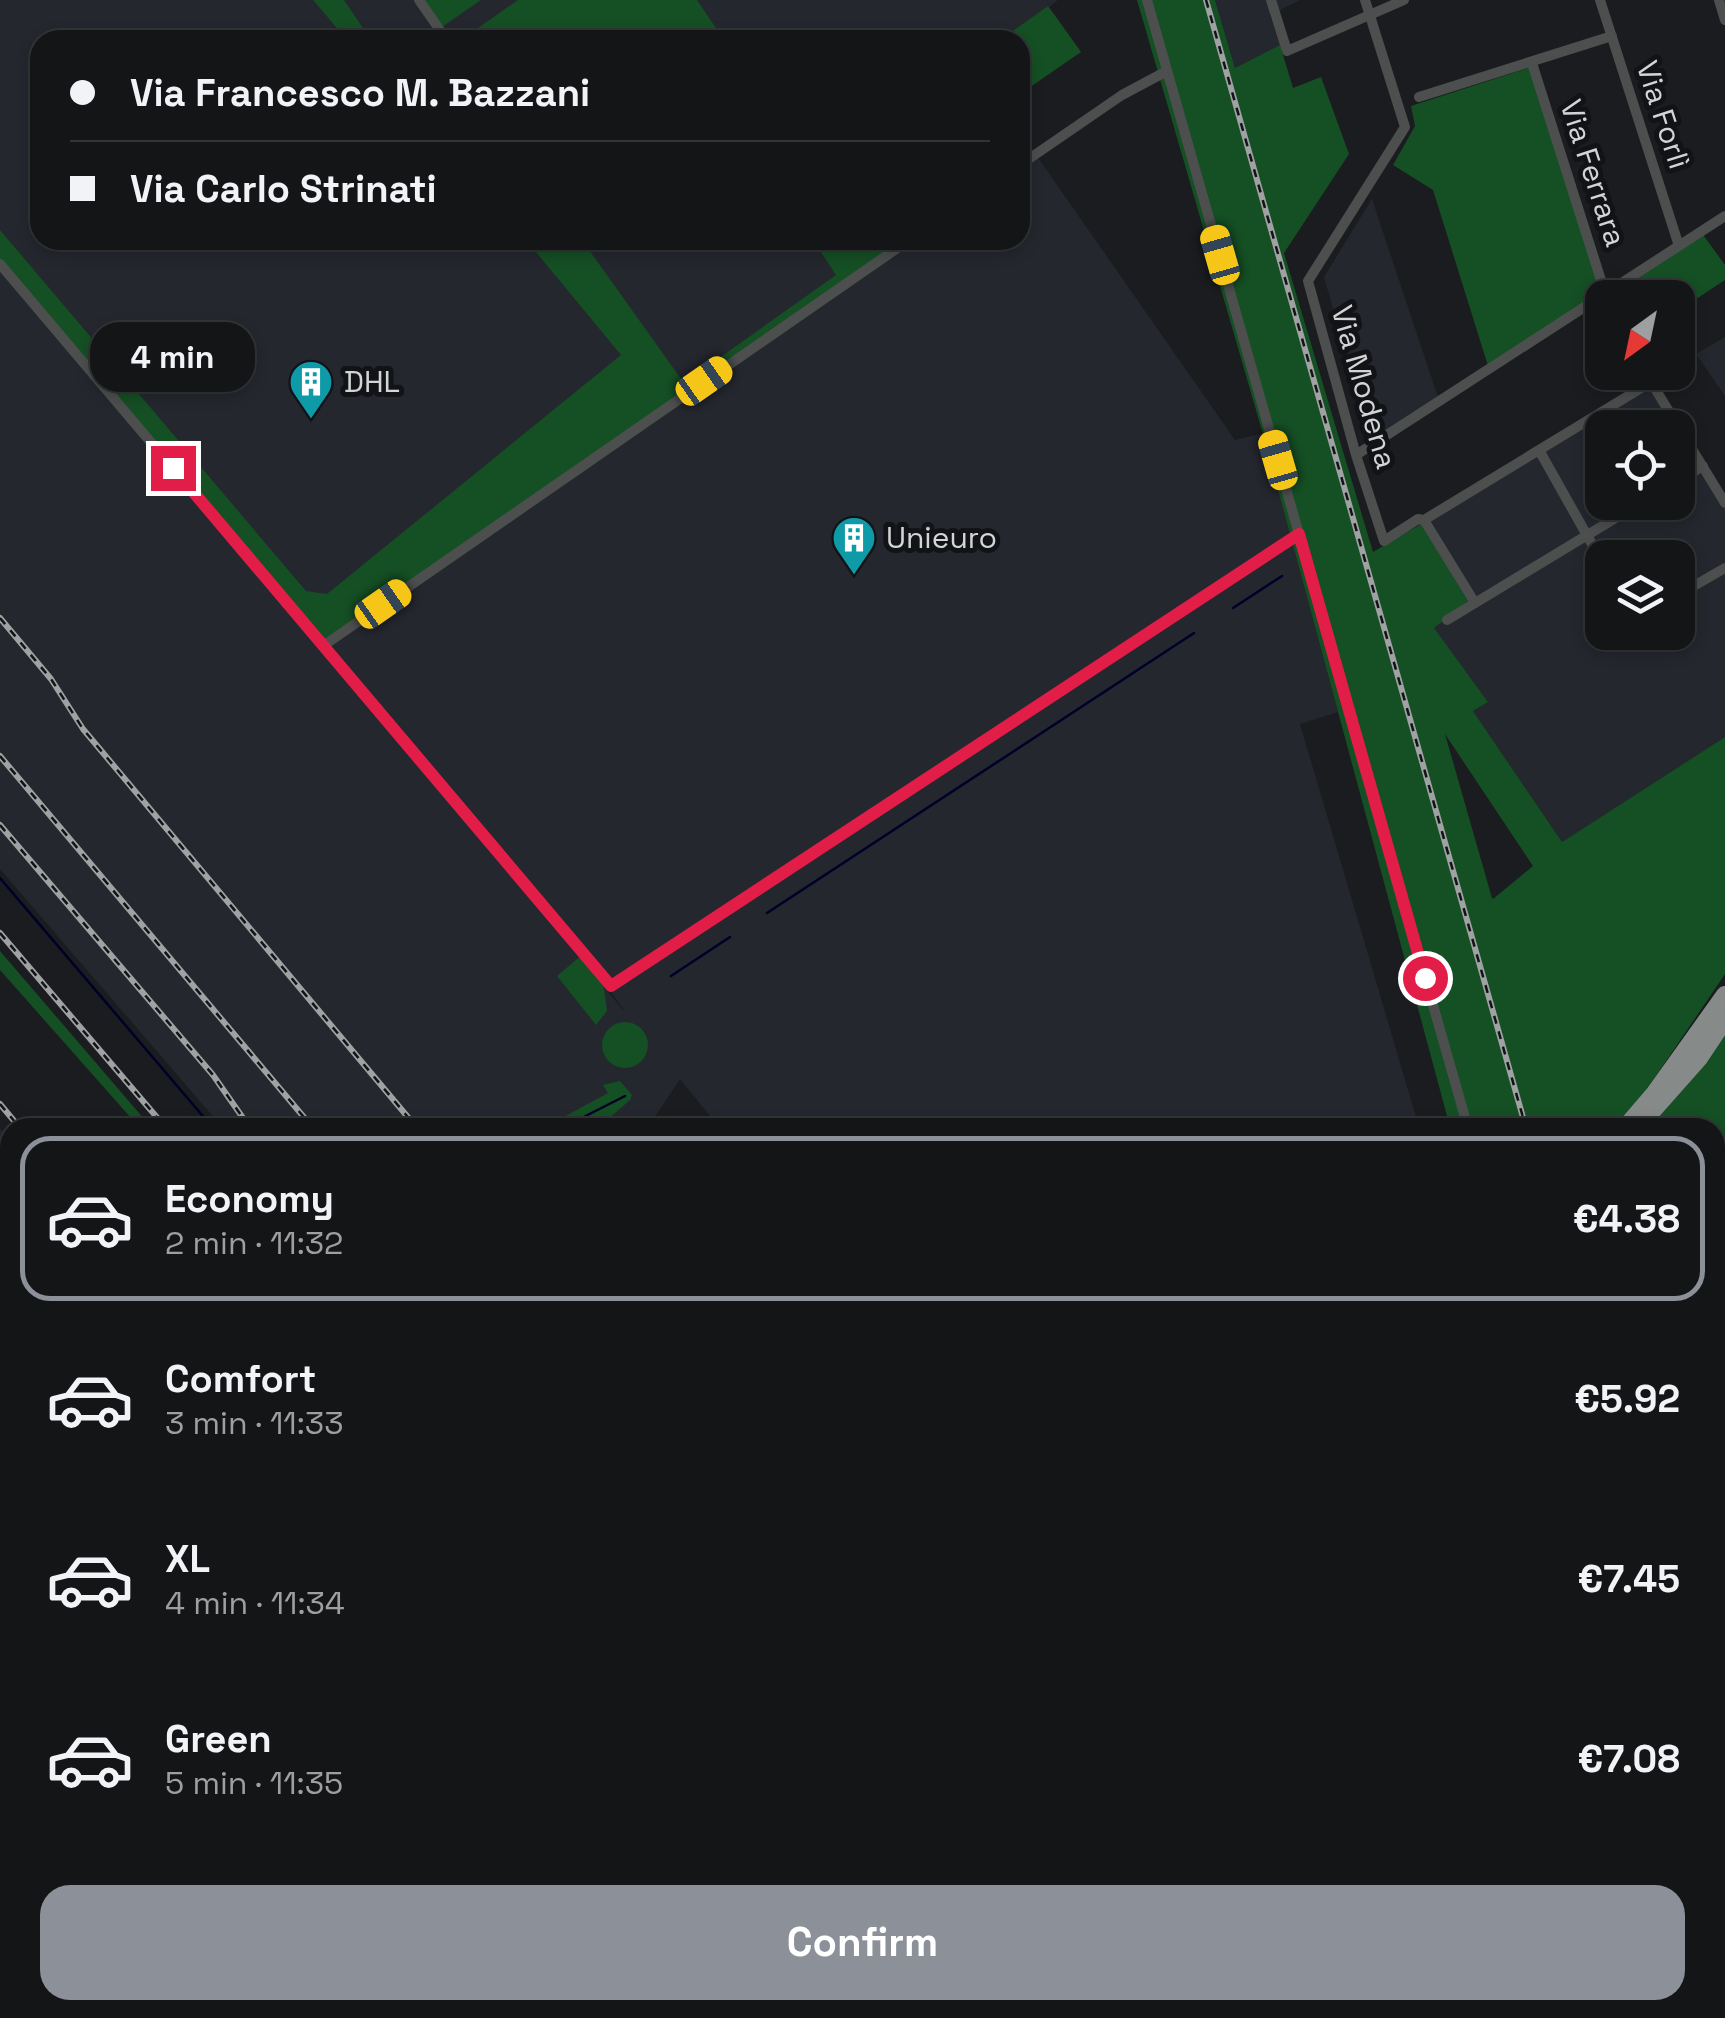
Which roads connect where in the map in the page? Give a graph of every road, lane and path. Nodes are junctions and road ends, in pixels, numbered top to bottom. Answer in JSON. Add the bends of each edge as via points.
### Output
{"nodes":[{"id":1,"x":419,"y":0,"type":"edge"},
{"id":2,"x":1147,"y":0,"type":"edge"},
{"id":3,"x":1271,"y":0,"type":"edge"},
{"id":4,"x":1365,"y":0,"type":"edge"},
{"id":5,"x":1404,"y":0,"type":"edge"},
{"id":6,"x":1600,"y":0,"type":"edge"},
{"id":7,"x":1719,"y":0,"type":"edge"},
{"id":8,"x":1370,"y":15,"type":"junction"},
{"id":9,"x":1725,"y":20,"type":"edge"},
{"id":10,"x":440,"y":30,"type":"edge"},
{"id":11,"x":1612,"y":36,"type":"junction"},
{"id":12,"x":1532,"y":63,"type":"junction"},
{"id":13,"x":1167,"y":71,"type":"junction"},
{"id":14,"x":1418,"y":97,"type":"dead end"},
{"id":15,"x":1030,"y":158,"type":"edge"},
{"id":16,"x":1725,"y":216,"type":"edge"},
{"id":17,"x":1679,"y":246,"type":"junction"},
{"id":18,"x":896,"y":250,"type":"edge"},
{"id":19,"x":0,"y":264,"type":"edge"},
{"id":20,"x":1601,"y":280,"type":"edge"},
{"id":21,"x":1629,"y":280,"type":"edge"},
{"id":22,"x":1585,"y":309,"type":"edge"},
{"id":23,"x":1539,"y":450,"type":"junction"},
{"id":24,"x":1356,"y":455,"type":"junction"},
{"id":25,"x":1703,"y":466,"type":"junction"},
{"id":26,"x":1695,"y":471,"type":"edge"},
{"id":27,"x":1725,"y":502,"type":"edge"},
{"id":28,"x":1424,"y":520,"type":"junction"},
{"id":29,"x":1612,"y":520,"type":"edge"},
{"id":30,"x":1299,"y":534,"type":"junction"},
{"id":31,"x":1587,"y":535,"type":"junction"},
{"id":32,"x":1590,"y":540,"type":"edge"},
{"id":33,"x":1725,"y":568,"type":"edge"},
{"id":34,"x":1695,"y":585,"type":"edge"},
{"id":35,"x":1476,"y":603,"type":"junction"},
{"id":36,"x":1447,"y":620,"type":"dead end"},
{"id":37,"x":323,"y":646,"type":"junction"},
{"id":38,"x":1725,"y":992,"type":"edge"},
{"id":39,"x":1718,"y":1016,"type":"edge"},
{"id":40,"x":1725,"y":1028,"type":"edge"},
{"id":41,"x":1700,"y":1058,"type":"junction"},
{"id":42,"x":1465,"y":1118,"type":"edge"},
{"id":43,"x":1636,"y":1118,"type":"edge"},
{"id":44,"x":1642,"y":1118,"type":"edge"}],
"edges":[{"from":1,"to":10,"type":"street"},
{"from":2,"to":13,"type":"street"},
{"from":3,"to":8,"type":"street","via":[[1287,51]]},
{"from":4,"to":8,"type":"street","name":"Via Modena"},
{"from":5,"to":8,"type":"street"},
{"from":6,"to":11,"type":"street","name":"Via Forlì"},
{"from":7,"to":9,"type":"street"},
{"from":8,"to":24,"type":"street","name":"Via Modena","via":[[1405,127],[1308,281]]},
{"from":11,"to":12,"type":"street"},
{"from":11,"to":17,"type":"street","name":"Via Forlì"},
{"from":12,"to":14,"type":"street"},
{"from":12,"to":20,"type":"street","name":"Via Ferrara"},
{"from":13,"to":15,"type":"street"},
{"from":13,"to":30,"type":"street"},
{"from":16,"to":17,"type":"street"},
{"from":17,"to":21,"type":"street"},
{"from":18,"to":37,"type":"street"},
{"from":19,"to":37,"type":"street"},
{"from":22,"to":24,"type":"street"},
{"from":23,"to":25,"type":"street","via":[[1651,382]]},
{"from":23,"to":28,"type":"street"},
{"from":23,"to":31,"type":"street"},
{"from":24,"to":28,"type":"street","name":"Via Modena","via":[[1384,541]]},
{"from":25,"to":26,"type":"street"},
{"from":25,"to":27,"type":"street"},
{"from":28,"to":35,"type":"street"},
{"from":29,"to":31,"type":"street"},
{"from":30,"to":37,"type":"street","via":[[611,986]]},
{"from":30,"to":42,"type":"street"},
{"from":31,"to":32,"type":"street"},
{"from":31,"to":35,"type":"street"},
{"from":33,"to":34,"type":"street"},
{"from":35,"to":36,"type":"street"},
{"from":38,"to":39,"type":"highway"},
{"from":39,"to":41,"type":"highway"},
{"from":39,"to":43,"type":"highway"},
{"from":40,"to":41,"type":"highway"},
{"from":41,"to":44,"type":"highway"}]}
